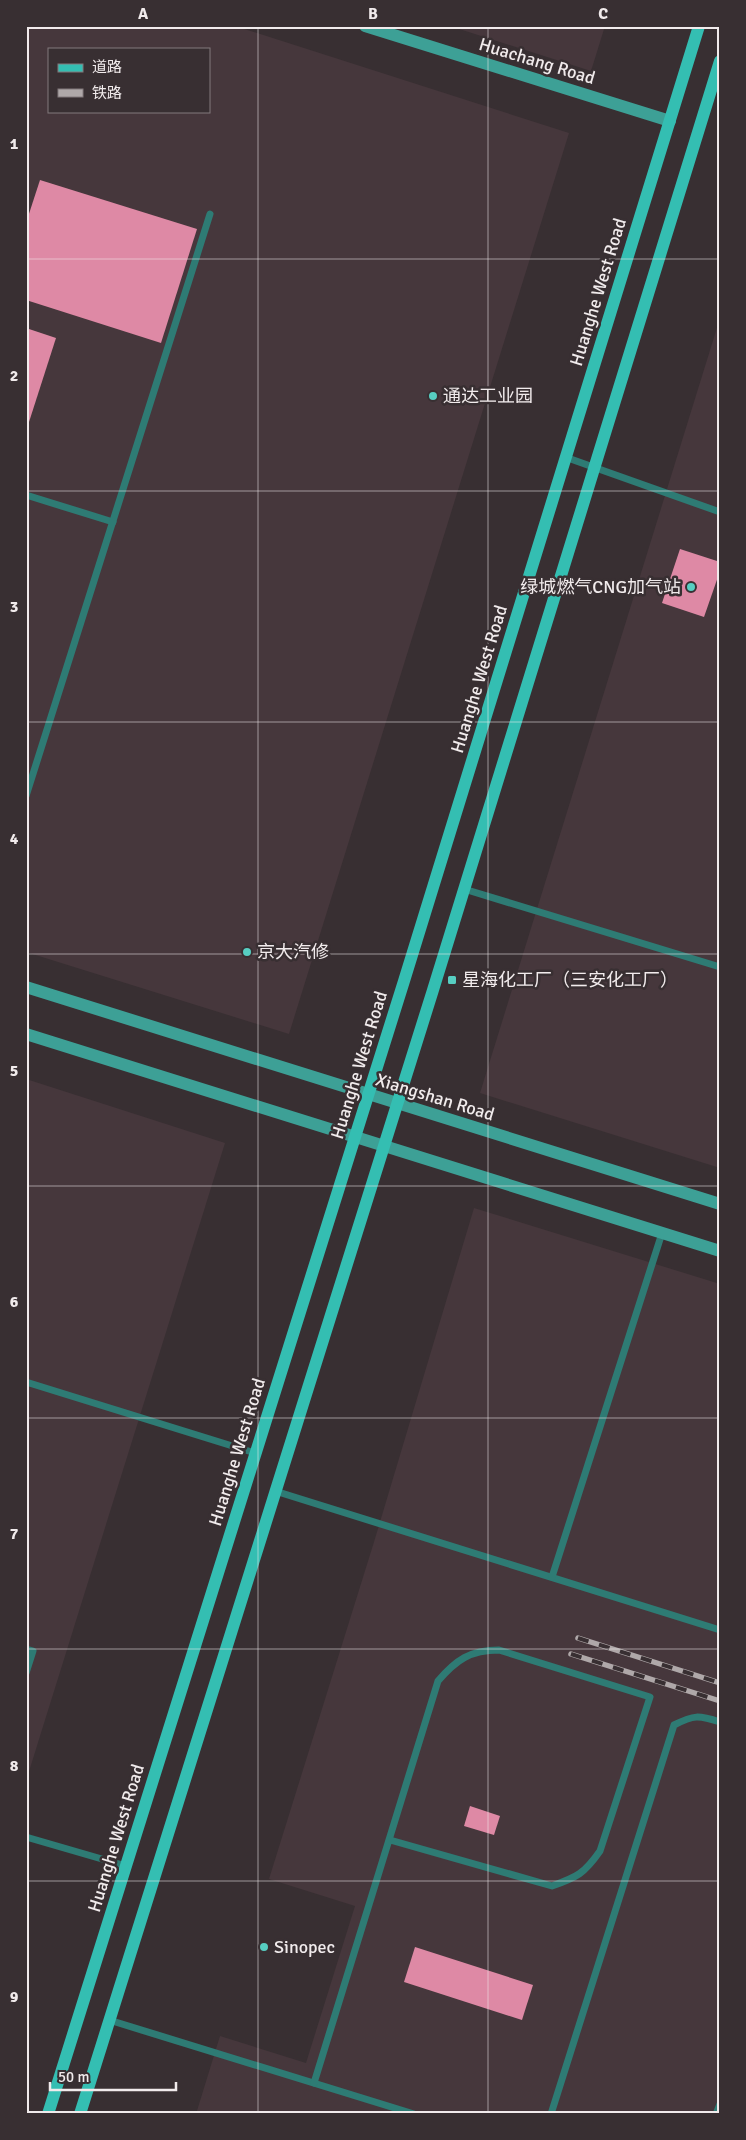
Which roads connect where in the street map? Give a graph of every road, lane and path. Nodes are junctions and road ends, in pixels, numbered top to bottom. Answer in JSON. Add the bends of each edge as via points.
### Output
{"nodes":[{"id":1,"x":366,"y":26,"type":"edge"},
{"id":2,"x":699,"y":26,"type":"edge"},
{"id":3,"x":720,"y":61,"type":"edge"},
{"id":4,"x":670,"y":121,"type":"junction"},
{"id":5,"x":210,"y":214,"type":"dead end"},
{"id":6,"x":566,"y":458,"type":"junction"},
{"id":7,"x":594,"y":468,"type":"junction"},
{"id":8,"x":26,"y":495,"type":"edge"},
{"id":9,"x":720,"y":512,"type":"edge"},
{"id":10,"x":112,"y":522,"type":"junction"},
{"id":11,"x":26,"y":796,"type":"edge"},
{"id":12,"x":464,"y":888,"type":"junction"},
{"id":13,"x":720,"y":967,"type":"edge"},
{"id":14,"x":26,"y":987,"type":"edge"},
{"id":15,"x":26,"y":1034,"type":"edge"},
{"id":16,"x":368,"y":1094,"type":"junction"},
{"id":17,"x":397,"y":1104,"type":"junction"},
{"id":18,"x":355,"y":1137,"type":"junction"},
{"id":19,"x":384,"y":1146,"type":"junction"},
{"id":20,"x":720,"y":1204,"type":"edge"},
{"id":21,"x":662,"y":1233,"type":"junction"},
{"id":22,"x":720,"y":1251,"type":"edge"},
{"id":23,"x":26,"y":1382,"type":"edge"},
{"id":24,"x":255,"y":1453,"type":"junction"},
{"id":25,"x":275,"y":1491,"type":"junction"},
{"id":26,"x":552,"y":1578,"type":"junction"},
{"id":27,"x":720,"y":1630,"type":"edge"},
{"id":28,"x":26,"y":1649,"type":"edge"},
{"id":29,"x":26,"y":1673,"type":"edge"},
{"id":30,"x":720,"y":1722,"type":"edge"},
{"id":31,"x":26,"y":1837,"type":"edge"},
{"id":32,"x":390,"y":1840,"type":"junction"},
{"id":33,"x":126,"y":1866,"type":"junction"},
{"id":34,"x":109,"y":2020,"type":"junction"},
{"id":35,"x":314,"y":2083,"type":"junction"},
{"id":36,"x":720,"y":2104,"type":"edge"},
{"id":37,"x":48,"y":2114,"type":"edge"},
{"id":38,"x":80,"y":2114,"type":"edge"},
{"id":39,"x":414,"y":2114,"type":"edge"},
{"id":40,"x":551,"y":2114,"type":"edge"},
{"id":41,"x":716,"y":2114,"type":"edge"}],
"edges":[{"from":1,"to":4,"type":"street","name":"Huachang Road"},
{"from":2,"to":4,"type":"main road","name":"Huanghe West Road"},
{"from":3,"to":7,"type":"main road"},
{"from":4,"to":6,"type":"main road","name":"Huanghe West Road"},
{"from":5,"to":10,"type":"lane"},
{"from":6,"to":7,"type":"lane"},
{"from":6,"to":16,"type":"main road","name":"Huanghe West Road"},
{"from":7,"to":9,"type":"lane"},
{"from":7,"to":12,"type":"main road"},
{"from":8,"to":10,"type":"lane"},
{"from":10,"to":11,"type":"lane"},
{"from":12,"to":13,"type":"lane"},
{"from":12,"to":17,"type":"main road"},
{"from":14,"to":16,"type":"street","name":"Xiangshan Road"},
{"from":15,"to":18,"type":"street"},
{"from":16,"to":17,"type":"street","name":"Xiangshan Road"},
{"from":16,"to":18,"type":"main road","name":"Huanghe West Road"},
{"from":17,"to":19,"type":"main road"},
{"from":17,"to":20,"type":"street","name":"Xiangshan Road"},
{"from":18,"to":19,"type":"street"},
{"from":18,"to":24,"type":"main road","name":"Huanghe West Road"},
{"from":19,"to":21,"type":"street"},
{"from":19,"to":25,"type":"main road"},
{"from":21,"to":22,"type":"street"},
{"from":21,"to":26,"type":"lane"},
{"from":23,"to":24,"type":"lane"},
{"from":24,"to":33,"type":"main road","name":"Huanghe West Road"},
{"from":25,"to":26,"type":"lane"},
{"from":25,"to":34,"type":"main road"},
{"from":26,"to":27,"type":"lane"},
{"from":28,"to":29,"type":"lane","via":[[33,1651]]},
{"from":30,"to":40,"type":"lane","via":[[700,1716],[674,1725]]},
{"from":31,"to":33,"type":"lane"},
{"from":32,"to":32,"type":"lane","via":[[552,1886],[572,1879],[587,1870],[600,1851],[650,1696],[499,1650],[481,1650],[462,1658],[438,1681]]},
{"from":32,"to":35,"type":"lane"},
{"from":33,"to":37,"type":"main road","name":"Huanghe West Road"},
{"from":34,"to":35,"type":"lane"},
{"from":34,"to":38,"type":"main road"},
{"from":35,"to":39,"type":"lane"},
{"from":36,"to":41,"type":"lane"}]}
